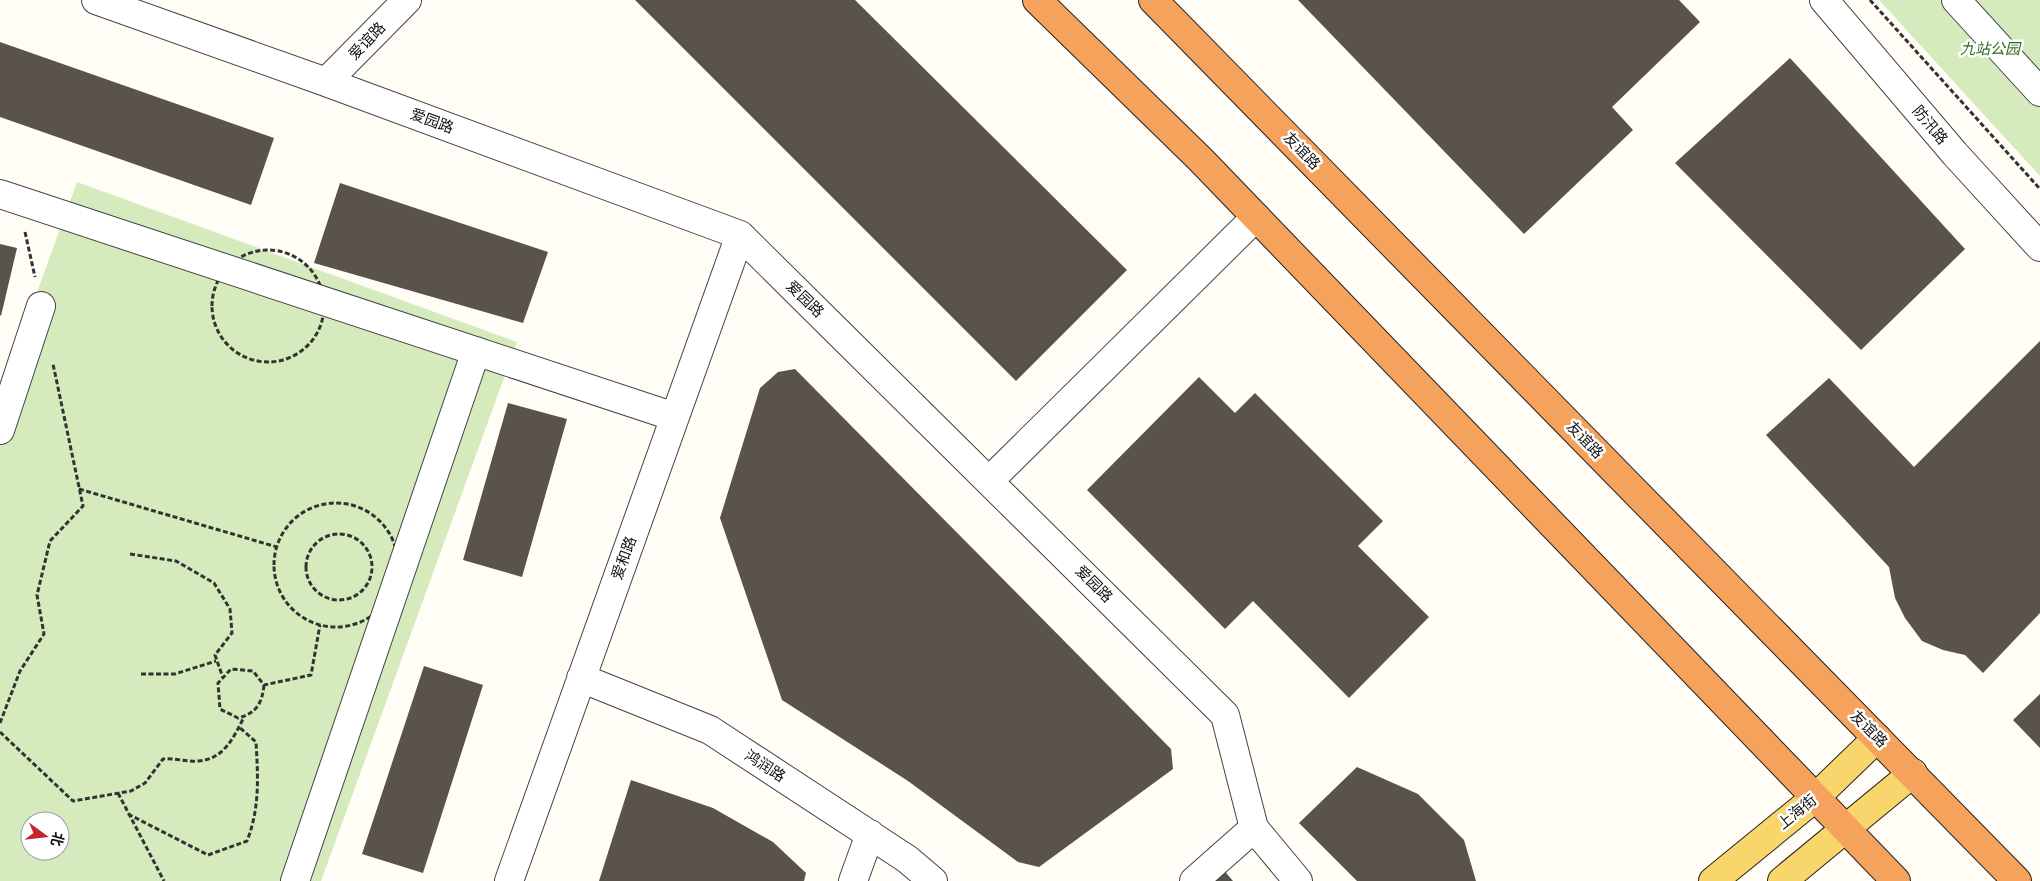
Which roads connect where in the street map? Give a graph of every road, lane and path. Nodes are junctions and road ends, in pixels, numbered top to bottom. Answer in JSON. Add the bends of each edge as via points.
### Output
{"nodes":[{"id":1,"x":96,"y":0,"type":"edge"},
{"id":2,"x":407,"y":0,"type":"edge"},
{"id":3,"x":1037,"y":0,"type":"edge"},
{"id":4,"x":1154,"y":0,"type":"edge"},
{"id":5,"x":1824,"y":0,"type":"edge"},
{"id":6,"x":1870,"y":0,"type":"edge"},
{"id":7,"x":1956,"y":0,"type":"edge"},
{"id":8,"x":326,"y":82,"type":"junction"},
{"id":9,"x":2040,"y":92,"type":"edge"},
{"id":10,"x":2040,"y":189,"type":"edge"},
{"id":11,"x":9,"y":197,"type":"edge"},
{"id":12,"x":1256,"y":217,"type":"junction"},
{"id":13,"x":740,"y":235,"type":"junction"},
{"id":14,"x":2040,"y":247,"type":"edge"},
{"id":15,"x":41,"y":306,"type":"joint"},
{"id":16,"x":476,"y":351,"type":"junction"},
{"id":17,"x":51,"y":354,"type":"dead end"},
{"id":18,"x":675,"y":417,"type":"junction"},
{"id":19,"x":0,"y":430,"type":"edge"},
{"id":20,"x":990,"y":480,"type":"junction"},
{"id":21,"x":79,"y":489,"type":"junction"},
{"id":22,"x":277,"y":547,"type":"junction"},
{"id":23,"x":130,"y":554,"type":"dead end"},
{"id":24,"x":397,"y":576,"type":"junction"},
{"id":25,"x":345,"y":600,"type":"joint"},
{"id":26,"x":320,"y":625,"type":"junction"},
{"id":27,"x":216,"y":661,"type":"junction"},
{"id":28,"x":141,"y":674,"type":"dead end"},
{"id":29,"x":223,"y":678,"type":"junction"},
{"id":30,"x":581,"y":678,"type":"junction"},
{"id":31,"x":264,"y":685,"type":"junction"},
{"id":32,"x":244,"y":717,"type":"junction"},
{"id":33,"x":0,"y":723,"type":"edge"},
{"id":34,"x":239,"y":728,"type":"junction"},
{"id":35,"x":0,"y":732,"type":"edge"},
{"id":36,"x":1877,"y":738,"type":"junction"},
{"id":37,"x":1913,"y":773,"type":"junction"},
{"id":38,"x":118,"y":793,"type":"junction"},
{"id":39,"x":1816,"y":797,"type":"junction"},
{"id":40,"x":128,"y":814,"type":"junction"},
{"id":41,"x":1254,"y":828,"type":"junction"},
{"id":42,"x":1846,"y":828,"type":"junction"},
{"id":43,"x":870,"y":834,"type":"junction"},
{"id":44,"x":164,"y":881,"type":"edge"},
{"id":45,"x":295,"y":881,"type":"edge"},
{"id":46,"x":510,"y":881,"type":"edge"},
{"id":47,"x":853,"y":881,"type":"edge"},
{"id":48,"x":933,"y":881,"type":"edge"},
{"id":49,"x":1194,"y":881,"type":"edge"},
{"id":50,"x":1298,"y":881,"type":"edge"},
{"id":51,"x":1713,"y":881,"type":"edge"},
{"id":52,"x":1782,"y":881,"type":"edge"},
{"id":53,"x":1896,"y":881,"type":"edge"},
{"id":54,"x":2017,"y":881,"type":"edge"}],
"edges":[{"from":1,"to":8,"type":"street","name":"爱园路"},
{"from":2,"to":8,"type":"street","name":"爱谊路"},
{"from":3,"to":12,"type":"highway"},
{"from":4,"to":36,"type":"highway","name":"友谊路"},
{"from":5,"to":14,"type":"street","name":"防汛路","via":[[1954,154]]},
{"from":6,"to":10,"type":"path"},
{"from":7,"to":9,"type":"street"},
{"from":8,"to":13,"type":"street","name":"爱园路"},
{"from":11,"to":15,"type":"path"},
{"from":11,"to":16,"type":"street"},
{"from":12,"to":20,"type":"street"},
{"from":12,"to":39,"type":"highway"},
{"from":13,"to":18,"type":"street","name":"爱和路"},
{"from":13,"to":20,"type":"street","name":"爱园路"},
{"from":15,"to":19,"type":"street"},
{"from":16,"to":18,"type":"street"},
{"from":16,"to":24,"type":"street"},
{"from":17,"to":21,"type":"path"},
{"from":18,"to":30,"type":"street","name":"爱和路"},
{"from":20,"to":41,"type":"street","name":"爱园路","via":[[1225,715]]},
{"from":21,"to":22,"type":"path"},
{"from":21,"to":33,"type":"path","via":[[83,506],[50,541],[37,595],[44,634],[20,671]]},
{"from":22,"to":24,"type":"path","via":[[293,519],[328,503],[347,503],[365,510],[381,522],[392,538],[398,556]]},
{"from":22,"to":26,"type":"path","via":[[274,577],[282,597],[296,614]]},
{"from":23,"to":27,"type":"path","via":[[176,561],[214,583],[230,609],[232,633],[215,655]]},
{"from":24,"to":26,"type":"path","via":[[390,596],[376,613],[358,624],[336,628]]},
{"from":24,"to":45,"type":"street"},
{"from":25,"to":25,"type":"path","via":[[323,596],[314,589],[305,568],[313,546],[332,534],[352,536],[361,541],[372,558],[370,579],[365,588]]},
{"from":26,"to":31,"type":"path","via":[[311,675]]},
{"from":27,"to":28,"type":"path","via":[[175,674]]},
{"from":27,"to":29,"type":"path"},
{"from":29,"to":31,"type":"path","via":[[231,669],[253,671]]},
{"from":29,"to":32,"type":"path","via":[[218,684],[220,709],[238,718]]},
{"from":30,"to":43,"type":"street","name":"鸿润路","via":[[710,730]]},
{"from":30,"to":46,"type":"street","name":"爱和路"},
{"from":31,"to":32,"type":"path","via":[[263,700],[253,713]]},
{"from":32,"to":34,"type":"path"},
{"from":34,"to":38,"type":"path","via":[[219,755],[198,761],[163,759],[144,783],[131,791]]},
{"from":34,"to":40,"type":"path","via":[[256,742],[258,782],[255,820],[247,841],[208,855]]},
{"from":35,"to":38,"type":"path","via":[[73,801]]},
{"from":36,"to":37,"type":"highway","name":"友谊路"},
{"from":36,"to":39,"type":"main road","name":"上海街"},
{"from":37,"to":42,"type":"main road"},
{"from":37,"to":54,"type":"highway","name":"友谊路"},
{"from":38,"to":40,"type":"path"},
{"from":39,"to":42,"type":"highway"},
{"from":39,"to":51,"type":"main road","name":"上海街"},
{"from":40,"to":44,"type":"path"},
{"from":41,"to":49,"type":"street"},
{"from":41,"to":50,"type":"street","name":"爱园路"},
{"from":42,"to":52,"type":"main road"},
{"from":42,"to":53,"type":"highway"},
{"from":43,"to":47,"type":"street"},
{"from":43,"to":48,"type":"street","name":"鸿润路"}]}
